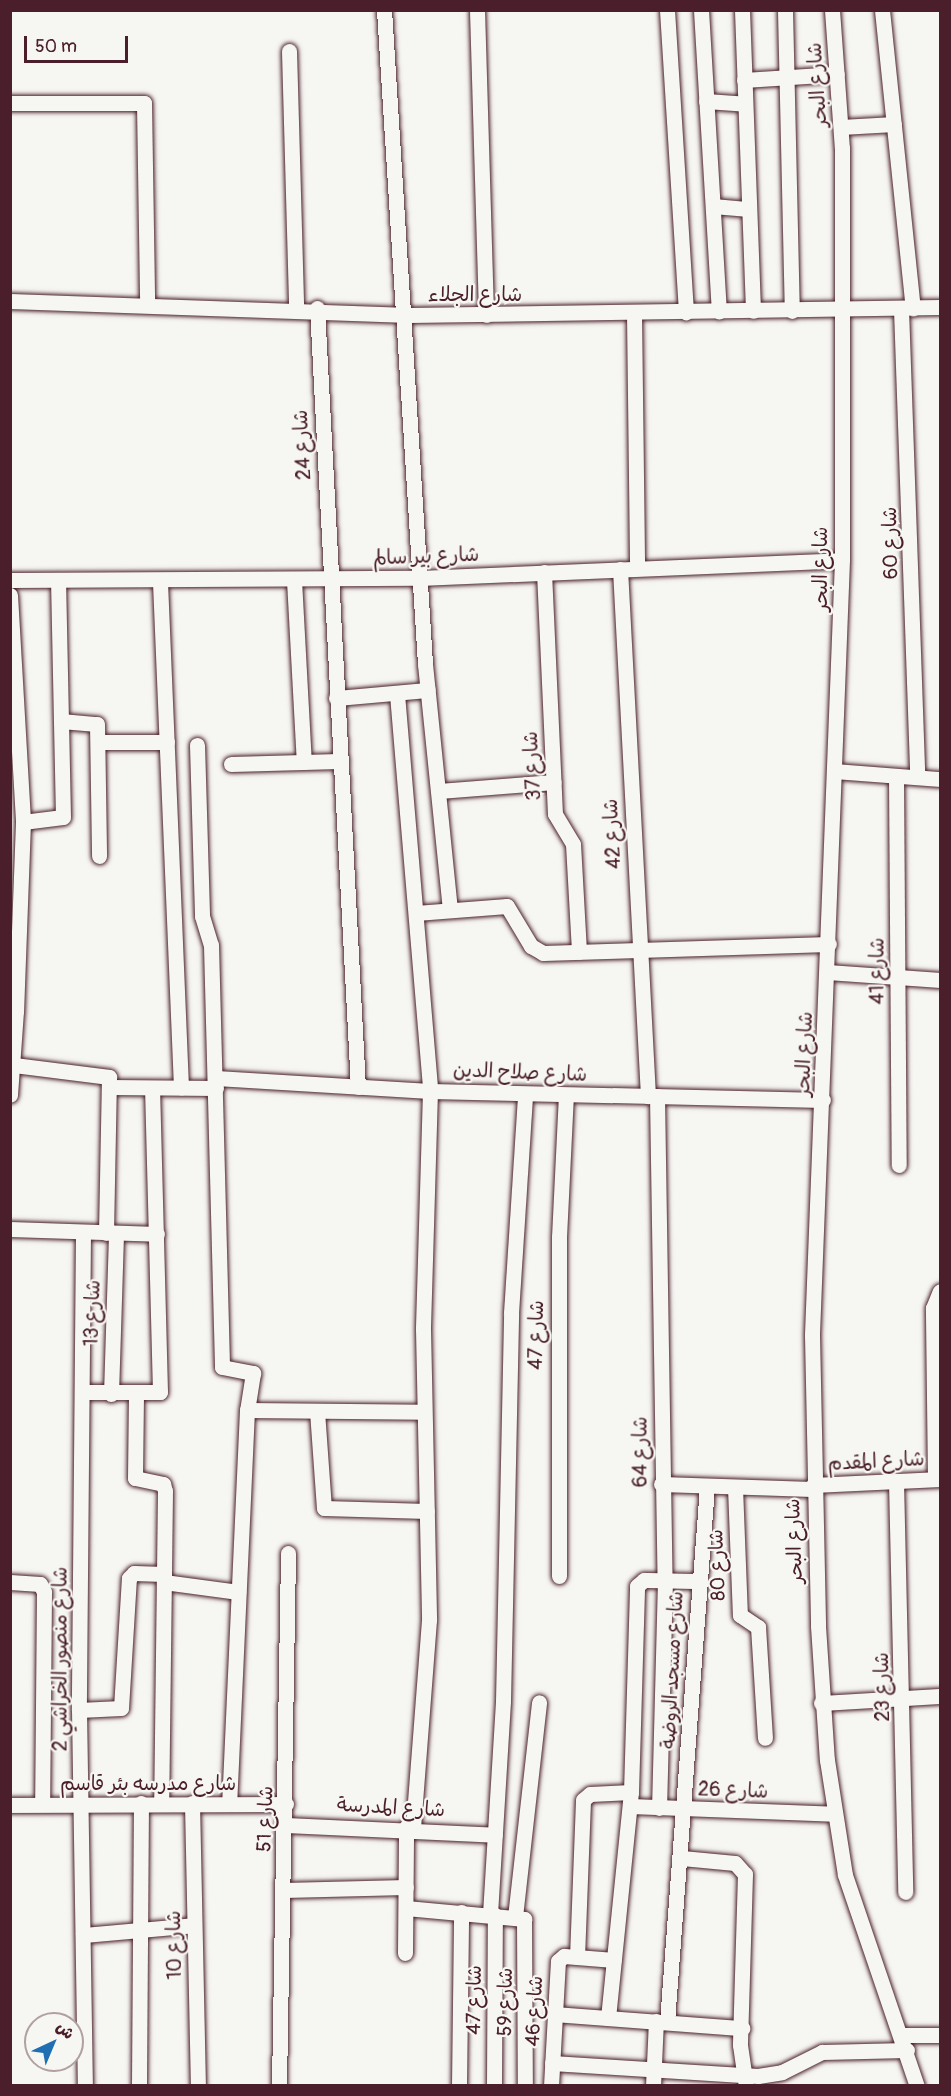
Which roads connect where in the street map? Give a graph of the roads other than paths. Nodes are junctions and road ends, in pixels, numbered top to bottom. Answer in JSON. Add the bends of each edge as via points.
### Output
{"nodes":[{"id":1,"x":384,"y":10,"type":"edge"},
{"id":2,"x":477,"y":10,"type":"edge"},
{"id":3,"x":667,"y":10,"type":"edge"},
{"id":4,"x":701,"y":10,"type":"edge"},
{"id":5,"x":742,"y":10,"type":"edge"},
{"id":6,"x":785,"y":10,"type":"edge"},
{"id":7,"x":832,"y":10,"type":"edge"},
{"id":8,"x":882,"y":10,"type":"edge"},
{"id":9,"x":289,"y":51,"type":"dead end"},
{"id":10,"x":837,"y":74,"type":"junction"},
{"id":11,"x":787,"y":76,"type":"junction"},
{"id":12,"x":744,"y":80,"type":"junction"},
{"id":13,"x":706,"y":101,"type":"junction"},
{"id":14,"x":10,"y":103,"type":"edge"},
{"id":15,"x":745,"y":104,"type":"junction"},
{"id":16,"x":894,"y":124,"type":"junction"},
{"id":17,"x":841,"y":127,"type":"junction"},
{"id":18,"x":713,"y":206,"type":"junction"},
{"id":19,"x":748,"y":209,"type":"junction"},
{"id":20,"x":10,"y":301,"type":"edge"},
{"id":21,"x":147,"y":304,"type":"junction"},
{"id":22,"x":940,"y":307,"type":"edge"},
{"id":23,"x":296,"y":308,"type":"junction"},
{"id":24,"x":317,"y":308,"type":"junction"},
{"id":25,"x":907,"y":309,"type":"junction"},
{"id":26,"x":719,"y":311,"type":"junction"},
{"id":27,"x":753,"y":311,"type":"junction"},
{"id":28,"x":792,"y":311,"type":"junction"},
{"id":29,"x":841,"y":311,"type":"junction"},
{"id":30,"x":686,"y":312,"type":"junction"},
{"id":31,"x":634,"y":313,"type":"junction"},
{"id":32,"x":401,"y":314,"type":"junction"},
{"id":33,"x":486,"y":315,"type":"junction"},
{"id":34,"x":842,"y":560,"type":"junction"},
{"id":35,"x":638,"y":568,"type":"junction"},
{"id":36,"x":620,"y":569,"type":"junction"},
{"id":37,"x":544,"y":572,"type":"junction"},
{"id":38,"x":419,"y":578,"type":"junction"},
{"id":39,"x":329,"y":579,"type":"junction"},
{"id":40,"x":10,"y":580,"type":"edge"},
{"id":41,"x":294,"y":580,"type":"junction"},
{"id":42,"x":58,"y":581,"type":"junction"},
{"id":43,"x":160,"y":582,"type":"junction"},
{"id":44,"x":10,"y":595,"type":"edge"},
{"id":45,"x":428,"y":690,"type":"junction"},
{"id":46,"x":397,"y":694,"type":"junction"},
{"id":47,"x":336,"y":698,"type":"junction"},
{"id":48,"x":61,"y":721,"type":"junction"},
{"id":49,"x":98,"y":742,"type":"junction"},
{"id":50,"x":167,"y":742,"type":"junction"},
{"id":51,"x":197,"y":745,"type":"dead end"},
{"id":52,"x":339,"y":761,"type":"junction"},
{"id":53,"x":304,"y":762,"type":"junction"},
{"id":54,"x":231,"y":764,"type":"dead end"},
{"id":55,"x":835,"y":771,"type":"junction"},
{"id":56,"x":896,"y":776,"type":"junction"},
{"id":57,"x":917,"y":777,"type":"junction"},
{"id":58,"x":940,"y":779,"type":"edge"},
{"id":59,"x":554,"y":782,"type":"junction"},
{"id":60,"x":439,"y":791,"type":"junction"},
{"id":61,"x":22,"y":822,"type":"junction"},
{"id":62,"x":99,"y":856,"type":"dead end"},
{"id":63,"x":16,"y":868,"type":"edge"},
{"id":64,"x":450,"y":910,"type":"junction"},
{"id":65,"x":416,"y":914,"type":"junction"},
{"id":66,"x":830,"y":944,"type":"junction"},
{"id":67,"x":579,"y":952,"type":"junction"},
{"id":68,"x":640,"y":953,"type":"junction"},
{"id":69,"x":828,"y":972,"type":"junction"},
{"id":70,"x":898,"y":975,"type":"junction"},
{"id":71,"x":940,"y":980,"type":"edge"},
{"id":72,"x":13,"y":1010,"type":"edge"},
{"id":73,"x":14,"y":1065,"type":"junction"},
{"id":74,"x":216,"y":1083,"type":"junction"},
{"id":75,"x":110,"y":1087,"type":"junction"},
{"id":76,"x":358,"y":1087,"type":"junction"},
{"id":77,"x":152,"y":1088,"type":"junction"},
{"id":78,"x":181,"y":1088,"type":"junction"},
{"id":79,"x":430,"y":1091,"type":"junction"},
{"id":80,"x":525,"y":1094,"type":"junction"},
{"id":81,"x":10,"y":1095,"type":"edge"},
{"id":82,"x":566,"y":1095,"type":"junction"},
{"id":83,"x":652,"y":1096,"type":"junction"},
{"id":84,"x":823,"y":1100,"type":"junction"},
{"id":85,"x":899,"y":1165,"type":"dead end"},
{"id":86,"x":10,"y":1229,"type":"edge"},
{"id":87,"x":83,"y":1232,"type":"junction"},
{"id":88,"x":111,"y":1233,"type":"junction"},
{"id":89,"x":157,"y":1234,"type":"junction"},
{"id":90,"x":940,"y":1291,"type":"edge"},
{"id":91,"x":82,"y":1392,"type":"junction"},
{"id":92,"x":111,"y":1394,"type":"junction"},
{"id":93,"x":136,"y":1395,"type":"junction"},
{"id":94,"x":247,"y":1410,"type":"junction"},
{"id":95,"x":317,"y":1411,"type":"junction"},
{"id":96,"x":423,"y":1412,"type":"junction"},
{"id":97,"x":938,"y":1479,"type":"edge"},
{"id":98,"x":896,"y":1481,"type":"junction"},
{"id":99,"x":661,"y":1484,"type":"junction"},
{"id":100,"x":707,"y":1486,"type":"junction"},
{"id":101,"x":735,"y":1486,"type":"junction"},
{"id":102,"x":812,"y":1487,"type":"junction"},
{"id":103,"x":427,"y":1511,"type":"junction"},
{"id":104,"x":288,"y":1553,"type":"dead end"},
{"id":105,"x":559,"y":1576,"type":"dead end"},
{"id":106,"x":164,"y":1578,"type":"junction"},
{"id":107,"x":665,"y":1580,"type":"junction"},
{"id":108,"x":698,"y":1581,"type":"junction"},
{"id":109,"x":10,"y":1582,"type":"edge"},
{"id":110,"x":238,"y":1592,"type":"junction"},
{"id":111,"x":940,"y":1696,"type":"edge"},
{"id":112,"x":904,"y":1698,"type":"junction"},
{"id":113,"x":539,"y":1702,"type":"dead end"},
{"id":114,"x":821,"y":1703,"type":"junction"},
{"id":115,"x":79,"y":1710,"type":"junction"},
{"id":116,"x":765,"y":1738,"type":"dead end"},
{"id":117,"x":630,"y":1799,"type":"junction"},
{"id":118,"x":141,"y":1803,"type":"junction"},
{"id":119,"x":161,"y":1803,"type":"junction"},
{"id":120,"x":192,"y":1803,"type":"junction"},
{"id":121,"x":229,"y":1803,"type":"junction"},
{"id":122,"x":42,"y":1804,"type":"junction"},
{"id":123,"x":82,"y":1804,"type":"junction"},
{"id":124,"x":286,"y":1804,"type":"junction"},
{"id":125,"x":10,"y":1805,"type":"edge"},
{"id":126,"x":659,"y":1808,"type":"junction"},
{"id":127,"x":686,"y":1809,"type":"junction"},
{"id":128,"x":834,"y":1814,"type":"junction"},
{"id":129,"x":286,"y":1826,"type":"junction"},
{"id":130,"x":409,"y":1828,"type":"junction"},
{"id":131,"x":495,"y":1835,"type":"junction"},
{"id":132,"x":682,"y":1858,"type":"junction"},
{"id":133,"x":406,"y":1887,"type":"junction"},
{"id":134,"x":284,"y":1890,"type":"junction"},
{"id":135,"x":905,"y":1892,"type":"dead end"},
{"id":136,"x":406,"y":1908,"type":"junction"},
{"id":137,"x":461,"y":1912,"type":"junction"},
{"id":138,"x":493,"y":1915,"type":"junction"},
{"id":139,"x":520,"y":1918,"type":"junction"},
{"id":140,"x":194,"y":1925,"type":"junction"},
{"id":141,"x":140,"y":1930,"type":"junction"},
{"id":142,"x":83,"y":1935,"type":"junction"},
{"id":143,"x":405,"y":1953,"type":"dead end"},
{"id":144,"x":577,"y":1957,"type":"junction"},
{"id":145,"x":614,"y":1960,"type":"junction"},
{"id":146,"x":554,"y":2013,"type":"junction"},
{"id":147,"x":608,"y":2018,"type":"junction"},
{"id":148,"x":661,"y":2022,"type":"junction"},
{"id":149,"x":742,"y":2028,"type":"junction"},
{"id":150,"x":940,"y":2035,"type":"edge"},
{"id":151,"x":904,"y":2043,"type":"junction"},
{"id":152,"x":552,"y":2063,"type":"junction"},
{"id":153,"x":653,"y":2069,"type":"junction"},
{"id":154,"x":746,"y":2080,"type":"edge"},
{"id":155,"x":85,"y":2085,"type":"edge"},
{"id":156,"x":139,"y":2085,"type":"edge"},
{"id":157,"x":198,"y":2085,"type":"edge"},
{"id":158,"x":279,"y":2085,"type":"edge"},
{"id":159,"x":459,"y":2085,"type":"edge"},
{"id":160,"x":494,"y":2085,"type":"edge"},
{"id":161,"x":525,"y":2085,"type":"edge"},
{"id":162,"x":550,"y":2085,"type":"edge"},
{"id":163,"x":653,"y":2085,"type":"edge"},
{"id":164,"x":917,"y":2085,"type":"edge"}],
"edges":[{"from":1,"to":32,"type":"street"},
{"from":2,"to":33,"type":"street"},
{"from":3,"to":30,"type":"street"},
{"from":4,"to":13,"type":"street"},
{"from":5,"to":12,"type":"street"},
{"from":6,"to":11,"type":"street"},
{"from":7,"to":10,"type":"street","name":"شارع البحر"},
{"from":8,"to":16,"type":"street","name":"شارع 60"},
{"from":9,"to":23,"type":"street"},
{"from":10,"to":11,"type":"street"},
{"from":10,"to":17,"type":"street","name":"شارع البحر"},
{"from":11,"to":12,"type":"street"},
{"from":11,"to":28,"type":"street"},
{"from":12,"to":15,"type":"street"},
{"from":13,"to":15,"type":"street"},
{"from":13,"to":18,"type":"street"},
{"from":14,"to":21,"type":"street","via":[[144,103]]},
{"from":15,"to":19,"type":"street"},
{"from":16,"to":17,"type":"street"},
{"from":16,"to":25,"type":"street","name":"شارع 60"},
{"from":17,"to":29,"type":"street","name":"شارع البحر"},
{"from":18,"to":19,"type":"street"},
{"from":18,"to":26,"type":"street"},
{"from":19,"to":27,"type":"street"},
{"from":20,"to":21,"type":"street","name":"شارع الجلاء"},
{"from":21,"to":23,"type":"street","name":"شارع الجلاء"},
{"from":22,"to":25,"type":"street","name":"شارع الجلاء"},
{"from":23,"to":24,"type":"street","name":"شارع الجلاء"},
{"from":24,"to":32,"type":"street","name":"شارع الجلاء"},
{"from":24,"to":39,"type":"street","name":"شارع 24"},
{"from":25,"to":29,"type":"street","name":"شارع الجلاء"},
{"from":25,"to":57,"type":"street","name":"شارع 60"},
{"from":26,"to":27,"type":"street","name":"شارع الجلاء"},
{"from":26,"to":30,"type":"street","name":"شارع الجلاء"},
{"from":27,"to":28,"type":"street","name":"شارع الجلاء"},
{"from":28,"to":29,"type":"street","name":"شارع الجلاء"},
{"from":29,"to":34,"type":"street","name":"شارع البحر"},
{"from":30,"to":31,"type":"street","name":"شارع الجلاء"},
{"from":31,"to":33,"type":"street","name":"شارع الجلاء"},
{"from":31,"to":35,"type":"street"},
{"from":32,"to":33,"type":"street","name":"شارع الجلاء"},
{"from":32,"to":38,"type":"street"},
{"from":34,"to":35,"type":"street","name":"شارع بير سالم"},
{"from":34,"to":55,"type":"street","name":"شارع البحر"},
{"from":35,"to":36,"type":"street","name":"شارع بير سالم"},
{"from":36,"to":37,"type":"street","name":"شارع بير سالم"},
{"from":36,"to":68,"type":"street","name":"شارع 42"},
{"from":37,"to":38,"type":"street","name":"شارع بير سالم"},
{"from":37,"to":59,"type":"street","name":"شارع 37"},
{"from":38,"to":39,"type":"street","name":"شارع بير سالم"},
{"from":38,"to":45,"type":"street"},
{"from":39,"to":41,"type":"street","name":"شارع بير سالم"},
{"from":39,"to":47,"type":"street","name":"شارع 24"},
{"from":40,"to":42,"type":"street","name":"شارع بير سالم"},
{"from":41,"to":43,"type":"street","name":"شارع بير سالم"},
{"from":41,"to":53,"type":"street"},
{"from":42,"to":43,"type":"street","name":"شارع بير سالم"},
{"from":42,"to":48,"type":"street"},
{"from":43,"to":50,"type":"street"},
{"from":44,"to":61,"type":"street"},
{"from":45,"to":46,"type":"street"},
{"from":45,"to":60,"type":"street"},
{"from":46,"to":47,"type":"street"},
{"from":46,"to":65,"type":"street"},
{"from":47,"to":52,"type":"street","name":"شارع 24"},
{"from":48,"to":49,"type":"street","via":[[94,721]]},
{"from":48,"to":61,"type":"street","via":[[63,817]]},
{"from":49,"to":50,"type":"street"},
{"from":49,"to":62,"type":"street"},
{"from":50,"to":78,"type":"street"},
{"from":51,"to":74,"type":"street","via":[[201,916],[211,939]]},
{"from":52,"to":53,"type":"street"},
{"from":52,"to":76,"type":"street","name":"شارع 24"},
{"from":53,"to":54,"type":"street"},
{"from":55,"to":56,"type":"street"},
{"from":55,"to":66,"type":"street","name":"شارع البحر"},
{"from":56,"to":57,"type":"street"},
{"from":56,"to":70,"type":"street","name":"شارع 41"},
{"from":57,"to":58,"type":"street"},
{"from":59,"to":60,"type":"street"},
{"from":59,"to":67,"type":"street","name":"شارع 37","via":[[555,814],[573,844]]},
{"from":60,"to":64,"type":"street"},
{"from":61,"to":63,"type":"street"},
{"from":63,"to":72,"type":"street"},
{"from":64,"to":65,"type":"street"},
{"from":64,"to":67,"type":"street","via":[[511,908],[534,949]]},
{"from":65,"to":79,"type":"street"},
{"from":66,"to":68,"type":"street"},
{"from":66,"to":69,"type":"street","name":"شارع البحر"},
{"from":67,"to":68,"type":"street"},
{"from":68,"to":83,"type":"street","name":"شارع 42"},
{"from":69,"to":70,"type":"street"},
{"from":69,"to":84,"type":"street","name":"شارع البحر"},
{"from":70,"to":71,"type":"street"},
{"from":70,"to":85,"type":"street","name":"شارع 41"},
{"from":72,"to":73,"type":"street"},
{"from":73,"to":75,"type":"street","via":[[101,1072]]},
{"from":73,"to":81,"type":"street"},
{"from":74,"to":76,"type":"street","name":"شارع صلاح الدين"},
{"from":74,"to":78,"type":"street","name":"شارع صلاح الدين"},
{"from":74,"to":94,"type":"street","via":[[222,1367],[254,1373]]},
{"from":75,"to":77,"type":"street","name":"شارع صلاح الدين"},
{"from":75,"to":88,"type":"street","name":"شارع 13"},
{"from":76,"to":79,"type":"street","name":"شارع صلاح الدين"},
{"from":77,"to":78,"type":"street","name":"شارع صلاح الدين"},
{"from":77,"to":89,"type":"street"},
{"from":79,"to":80,"type":"street","name":"شارع صلاح الدين"},
{"from":79,"to":96,"type":"street"},
{"from":80,"to":82,"type":"street","name":"شارع صلاح الدين"},
{"from":80,"to":131,"type":"street","name":"شارع 47","via":[[511,1313],[503,1701]]},
{"from":82,"to":83,"type":"street","name":"شارع صلاح الدين"},
{"from":82,"to":105,"type":"street","name":"شارع 47","via":[[559,1237]]},
{"from":83,"to":84,"type":"street","name":"شارع صلاح الدين"},
{"from":83,"to":99,"type":"street","name":"شارع 64"},
{"from":84,"to":102,"type":"street","name":"شارع البحر"},
{"from":86,"to":87,"type":"street"},
{"from":87,"to":88,"type":"street"},
{"from":87,"to":91,"type":"street","name":"شارع منصور الخراشي 2"},
{"from":88,"to":89,"type":"street"},
{"from":88,"to":92,"type":"street","name":"شارع 13"},
{"from":89,"to":93,"type":"street","via":[[160,1389],[156,1395]]},
{"from":90,"to":97,"type":"street","via":[[933,1308]]},
{"from":91,"to":92,"type":"street"},
{"from":91,"to":115,"type":"street","name":"شارع منصور الخراشي 2"},
{"from":92,"to":93,"type":"street"},
{"from":93,"to":106,"type":"street","via":[[135,1478],[165,1487]]},
{"from":94,"to":95,"type":"street"},
{"from":94,"to":110,"type":"street"},
{"from":95,"to":96,"type":"street"},
{"from":95,"to":103,"type":"street","via":[[324,1508]]},
{"from":96,"to":103,"type":"street"},
{"from":97,"to":98,"type":"street","name":"شارع المقدم"},
{"from":98,"to":102,"type":"street","name":"شارع المقدم"},
{"from":98,"to":112,"type":"street","name":"شارع 23"},
{"from":99,"to":100,"type":"street","name":"شارع المقدم"},
{"from":99,"to":107,"type":"street","name":"شارع 64"},
{"from":100,"to":101,"type":"street","name":"شارع المقدم"},
{"from":100,"to":108,"type":"street","name":"شارع مسجد الروضة"},
{"from":101,"to":102,"type":"street","name":"شارع المقدم"},
{"from":101,"to":116,"type":"street","name":"شارع 80","via":[[740,1615],[758,1627]]},
{"from":102,"to":114,"type":"street","name":"شارع البحر"},
{"from":103,"to":130,"type":"street","via":[[428,1684]]},
{"from":104,"to":124,"type":"street","name":"شارع 51"},
{"from":106,"to":110,"type":"street"},
{"from":106,"to":115,"type":"street","via":[[134,1573],[129,1578],[121,1708]]},
{"from":106,"to":119,"type":"street"},
{"from":107,"to":108,"type":"street"},
{"from":107,"to":117,"type":"street","via":[[644,1580],[637,1586]]},
{"from":107,"to":126,"type":"street","name":"شارع 64"},
{"from":108,"to":127,"type":"street","name":"شارع مسجد الروضة"},
{"from":109,"to":122,"type":"street","via":[[40,1584],[44,1592]]},
{"from":110,"to":121,"type":"street"},
{"from":111,"to":112,"type":"street"},
{"from":112,"to":114,"type":"street"},
{"from":112,"to":135,"type":"street","name":"شارع 23"},
{"from":113,"to":139,"type":"street","name":"شارع 59"},
{"from":114,"to":128,"type":"street","name":"شارع البحر"},
{"from":115,"to":123,"type":"street","name":"شارع منصور الخراشي 2"},
{"from":117,"to":126,"type":"street","name":"شارع 26"},
{"from":117,"to":144,"type":"street","name":"شارع 26","via":[[590,1794],[583,1800]]},
{"from":117,"to":145,"type":"street"},
{"from":118,"to":119,"type":"street","name":"شارع مدرسه بئر قاسم"},
{"from":118,"to":123,"type":"street","name":"شارع مدرسه بئر قاسم"},
{"from":118,"to":141,"type":"street"},
{"from":119,"to":120,"type":"street","name":"شارع مدرسه بئر قاسم"},
{"from":120,"to":121,"type":"street","name":"شارع مدرسه بئر قاسم"},
{"from":120,"to":140,"type":"street","name":"شارع 10"},
{"from":121,"to":124,"type":"street","name":"شارع مدرسه بئر قاسم"},
{"from":122,"to":123,"type":"street","name":"شارع مدرسه بئر قاسم"},
{"from":122,"to":125,"type":"street","name":"شارع مدرسه بئر قاسم"},
{"from":123,"to":142,"type":"street","name":"شارع منصور الخراشي 2"},
{"from":124,"to":129,"type":"street","name":"شارع 51"},
{"from":126,"to":127,"type":"street","name":"شارع 26"},
{"from":127,"to":128,"type":"street","name":"شارع 26"},
{"from":127,"to":132,"type":"street","name":"شارع مسجد الروضة"},
{"from":128,"to":151,"type":"street","name":"شارع البحر","via":[[849,1892]]},
{"from":129,"to":130,"type":"street","name":"شارع المدرسة"},
{"from":129,"to":134,"type":"street","name":"شارع 51"},
{"from":130,"to":131,"type":"street","name":"شارع المدرسة"},
{"from":130,"to":133,"type":"street"},
{"from":131,"to":138,"type":"street","name":"شارع 47"},
{"from":132,"to":148,"type":"street","name":"شارع مسجد الروضة"},
{"from":132,"to":149,"type":"street","via":[[735,1863],[745,1874]]},
{"from":133,"to":134,"type":"street"},
{"from":133,"to":136,"type":"street"},
{"from":134,"to":158,"type":"street","name":"شارع 51"},
{"from":136,"to":137,"type":"street"},
{"from":136,"to":143,"type":"street"},
{"from":137,"to":138,"type":"street"},
{"from":137,"to":159,"type":"street"},
{"from":138,"to":139,"type":"street"},
{"from":138,"to":160,"type":"street","name":"شارع 47"},
{"from":139,"to":161,"type":"street","name":"شارع 59"},
{"from":140,"to":141,"type":"street"},
{"from":140,"to":157,"type":"street","name":"شارع 10"},
{"from":141,"to":142,"type":"street"},
{"from":141,"to":156,"type":"street"},
{"from":142,"to":155,"type":"street","name":"شارع منصور الخراشي 2"},
{"from":144,"to":145,"type":"street"},
{"from":144,"to":146,"type":"street","name":"شارع 46","via":[[558,1961]]},
{"from":145,"to":147,"type":"street"},
{"from":146,"to":147,"type":"street"},
{"from":146,"to":152,"type":"street","name":"شارع 46"},
{"from":147,"to":148,"type":"street"},
{"from":148,"to":149,"type":"street"},
{"from":148,"to":153,"type":"street","name":"شارع مسجد الروضة"},
{"from":149,"to":154,"type":"street"},
{"from":150,"to":151,"type":"street"},
{"from":151,"to":154,"type":"street","via":[[822,2052],[782,2072]]},
{"from":151,"to":164,"type":"street","name":"شارع البحر"},
{"from":152,"to":153,"type":"street"},
{"from":152,"to":162,"type":"street","name":"شارع 46"},
{"from":153,"to":154,"type":"street"},
{"from":153,"to":163,"type":"street","name":"شارع مسجد الروضة"}]}
